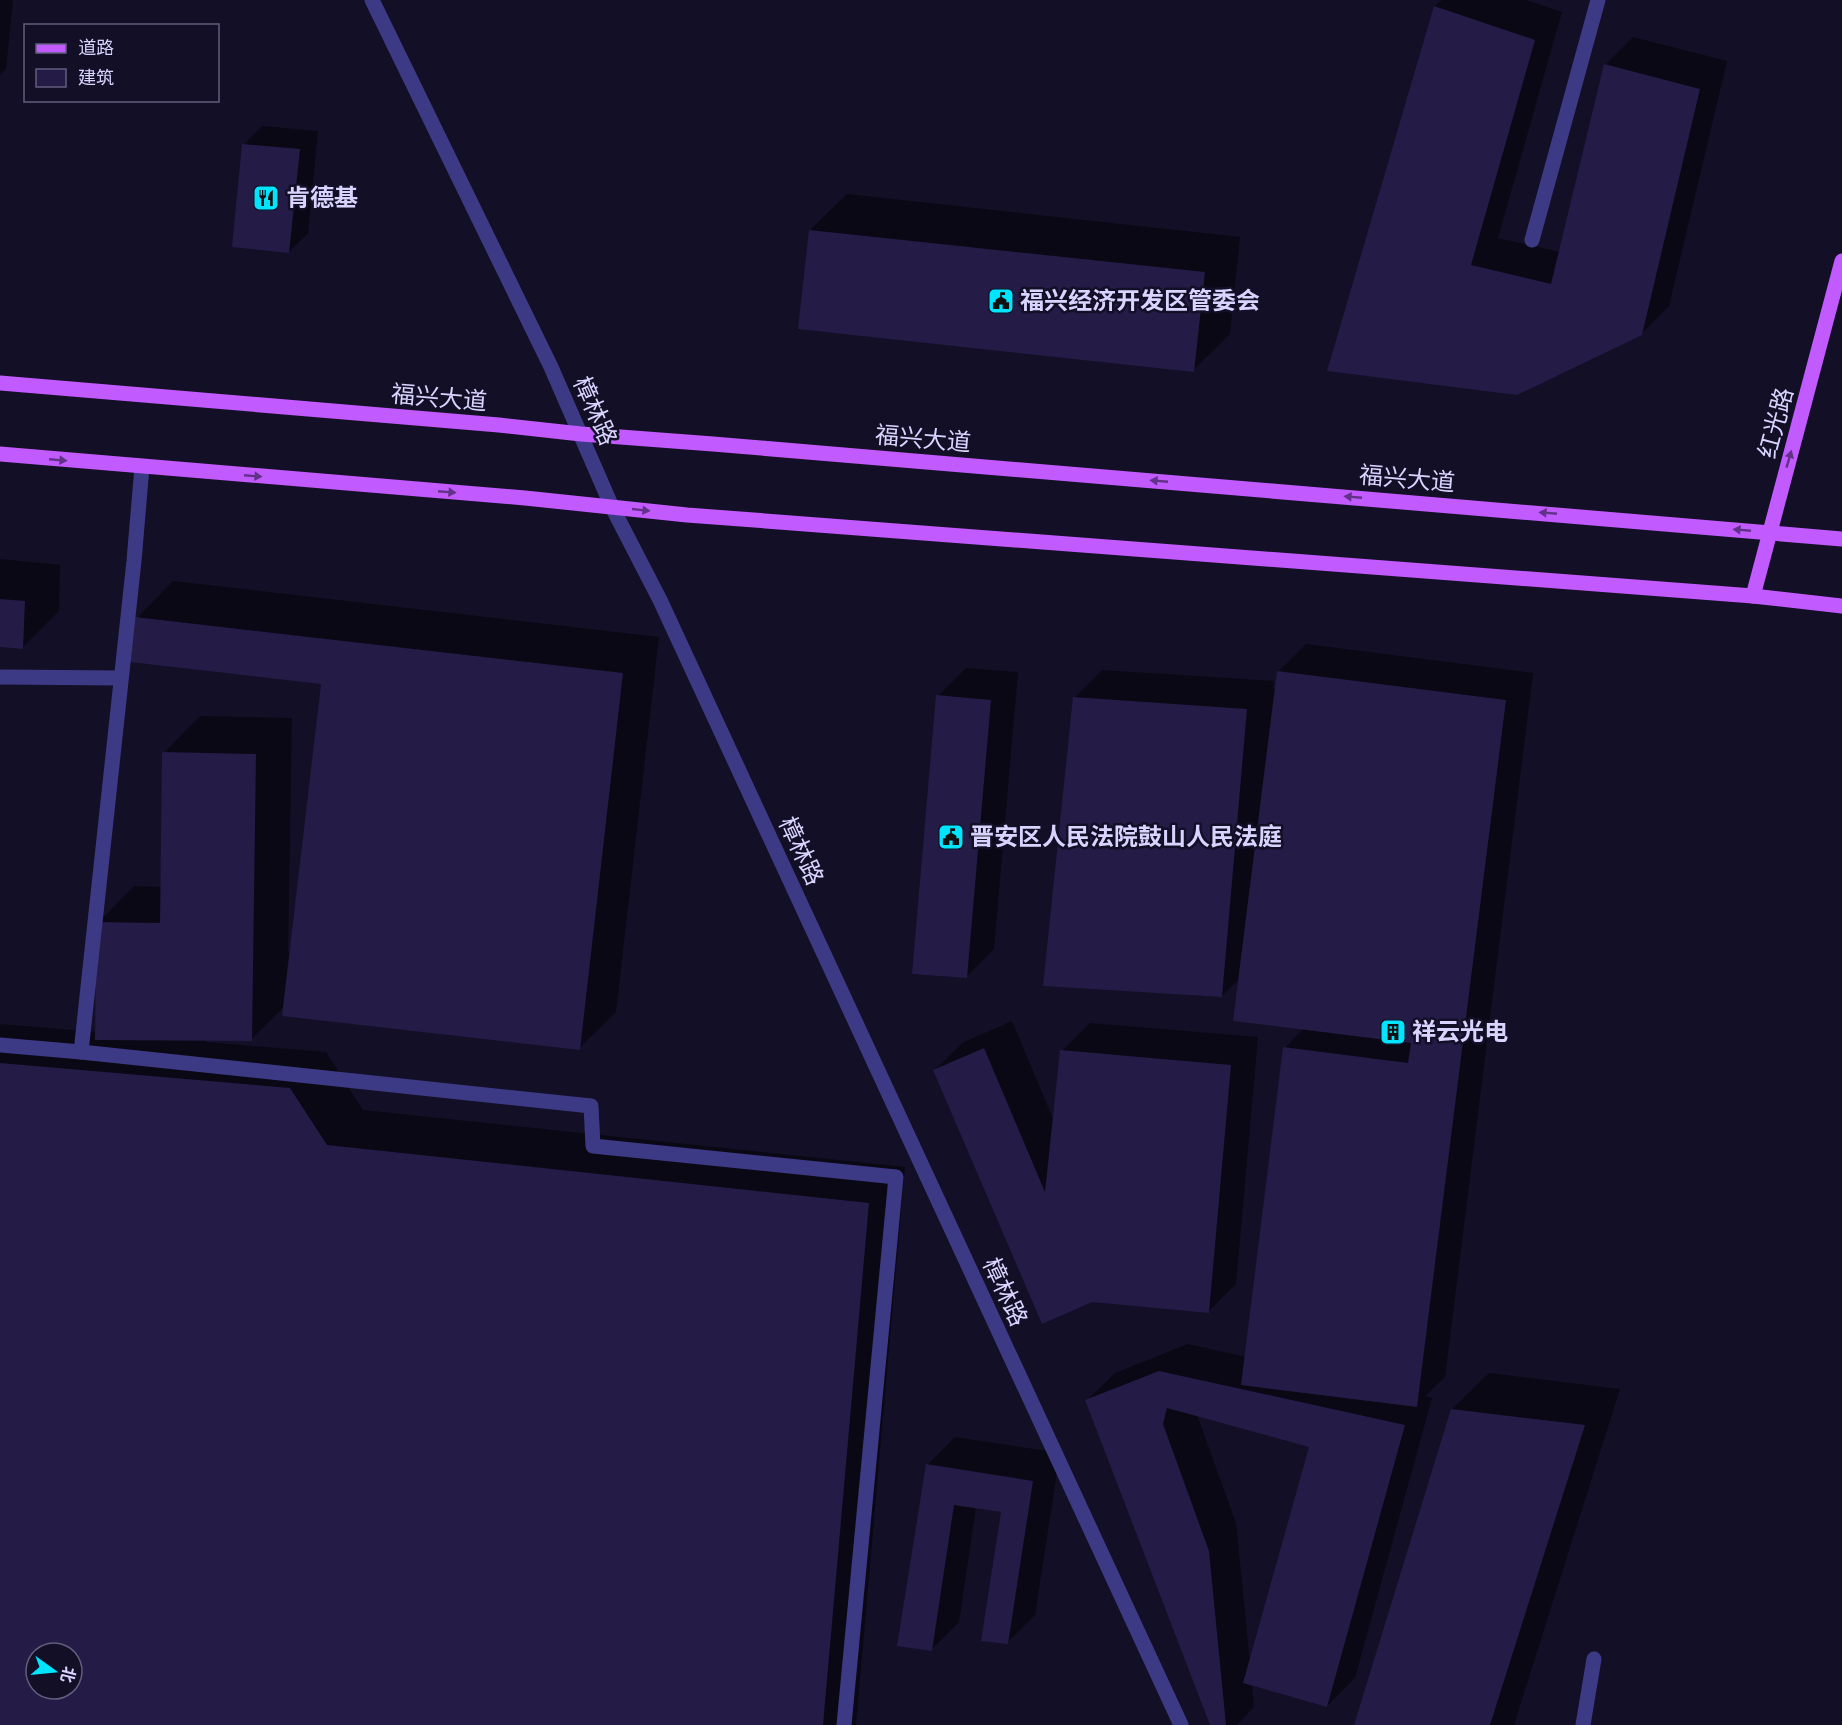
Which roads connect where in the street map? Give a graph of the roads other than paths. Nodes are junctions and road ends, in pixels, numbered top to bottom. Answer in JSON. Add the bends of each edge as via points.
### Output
{"nodes":[{"id":1,"x":372,"y":0,"type":"edge"},
{"id":2,"x":1598,"y":0,"type":"edge"},
{"id":3,"x":1532,"y":240,"type":"dead end"},
{"id":4,"x":1842,"y":261,"type":"edge"},
{"id":5,"x":0,"y":383,"type":"edge"},
{"id":6,"x":581,"y":434,"type":"junction"},
{"id":7,"x":0,"y":454,"type":"edge"},
{"id":8,"x":142,"y":467,"type":"junction"},
{"id":9,"x":612,"y":507,"type":"junction"},
{"id":10,"x":1768,"y":532,"type":"junction"},
{"id":11,"x":1842,"y":539,"type":"edge"},
{"id":12,"x":1753,"y":596,"type":"junction"},
{"id":13,"x":1842,"y":606,"type":"edge"},
{"id":14,"x":0,"y":677,"type":"edge"},
{"id":15,"x":122,"y":678,"type":"junction"},
{"id":16,"x":0,"y":1045,"type":"edge"},
{"id":17,"x":81,"y":1052,"type":"junction"},
{"id":18,"x":1594,"y":1659,"type":"dead end"},
{"id":19,"x":844,"y":1725,"type":"edge"},
{"id":20,"x":1181,"y":1725,"type":"edge"},
{"id":21,"x":1583,"y":1725,"type":"edge"}],
"edges":[{"from":1,"to":6,"type":"street","name":"樟林路"},
{"from":2,"to":3,"type":"street"},
{"from":10,"to":4,"type":"main road","name":"红光路","one_way":true},
{"from":5,"to":6,"type":"main road","name":"福兴大道"},
{"from":6,"to":9,"type":"street","name":"樟林路"},
{"from":10,"to":6,"type":"main road","name":"福兴大道","one_way":true},
{"from":7,"to":8,"type":"main road","one_way":true},
{"from":8,"to":9,"type":"main road","one_way":true},
{"from":8,"to":15,"type":"street"},
{"from":9,"to":12,"type":"main road","one_way":true},
{"from":9,"to":20,"type":"street","name":"樟林路","via":[[660,600]]},
{"from":10,"to":11,"type":"main road","name":"福兴大道"},
{"from":10,"to":12,"type":"main road","name":"红光路"},
{"from":12,"to":13,"type":"main road"},
{"from":14,"to":15,"type":"street"},
{"from":15,"to":17,"type":"street"},
{"from":16,"to":17,"type":"street"},
{"from":17,"to":19,"type":"street","via":[[591,1106],[593,1146],[896,1177]]},
{"from":18,"to":21,"type":"street"}]}
